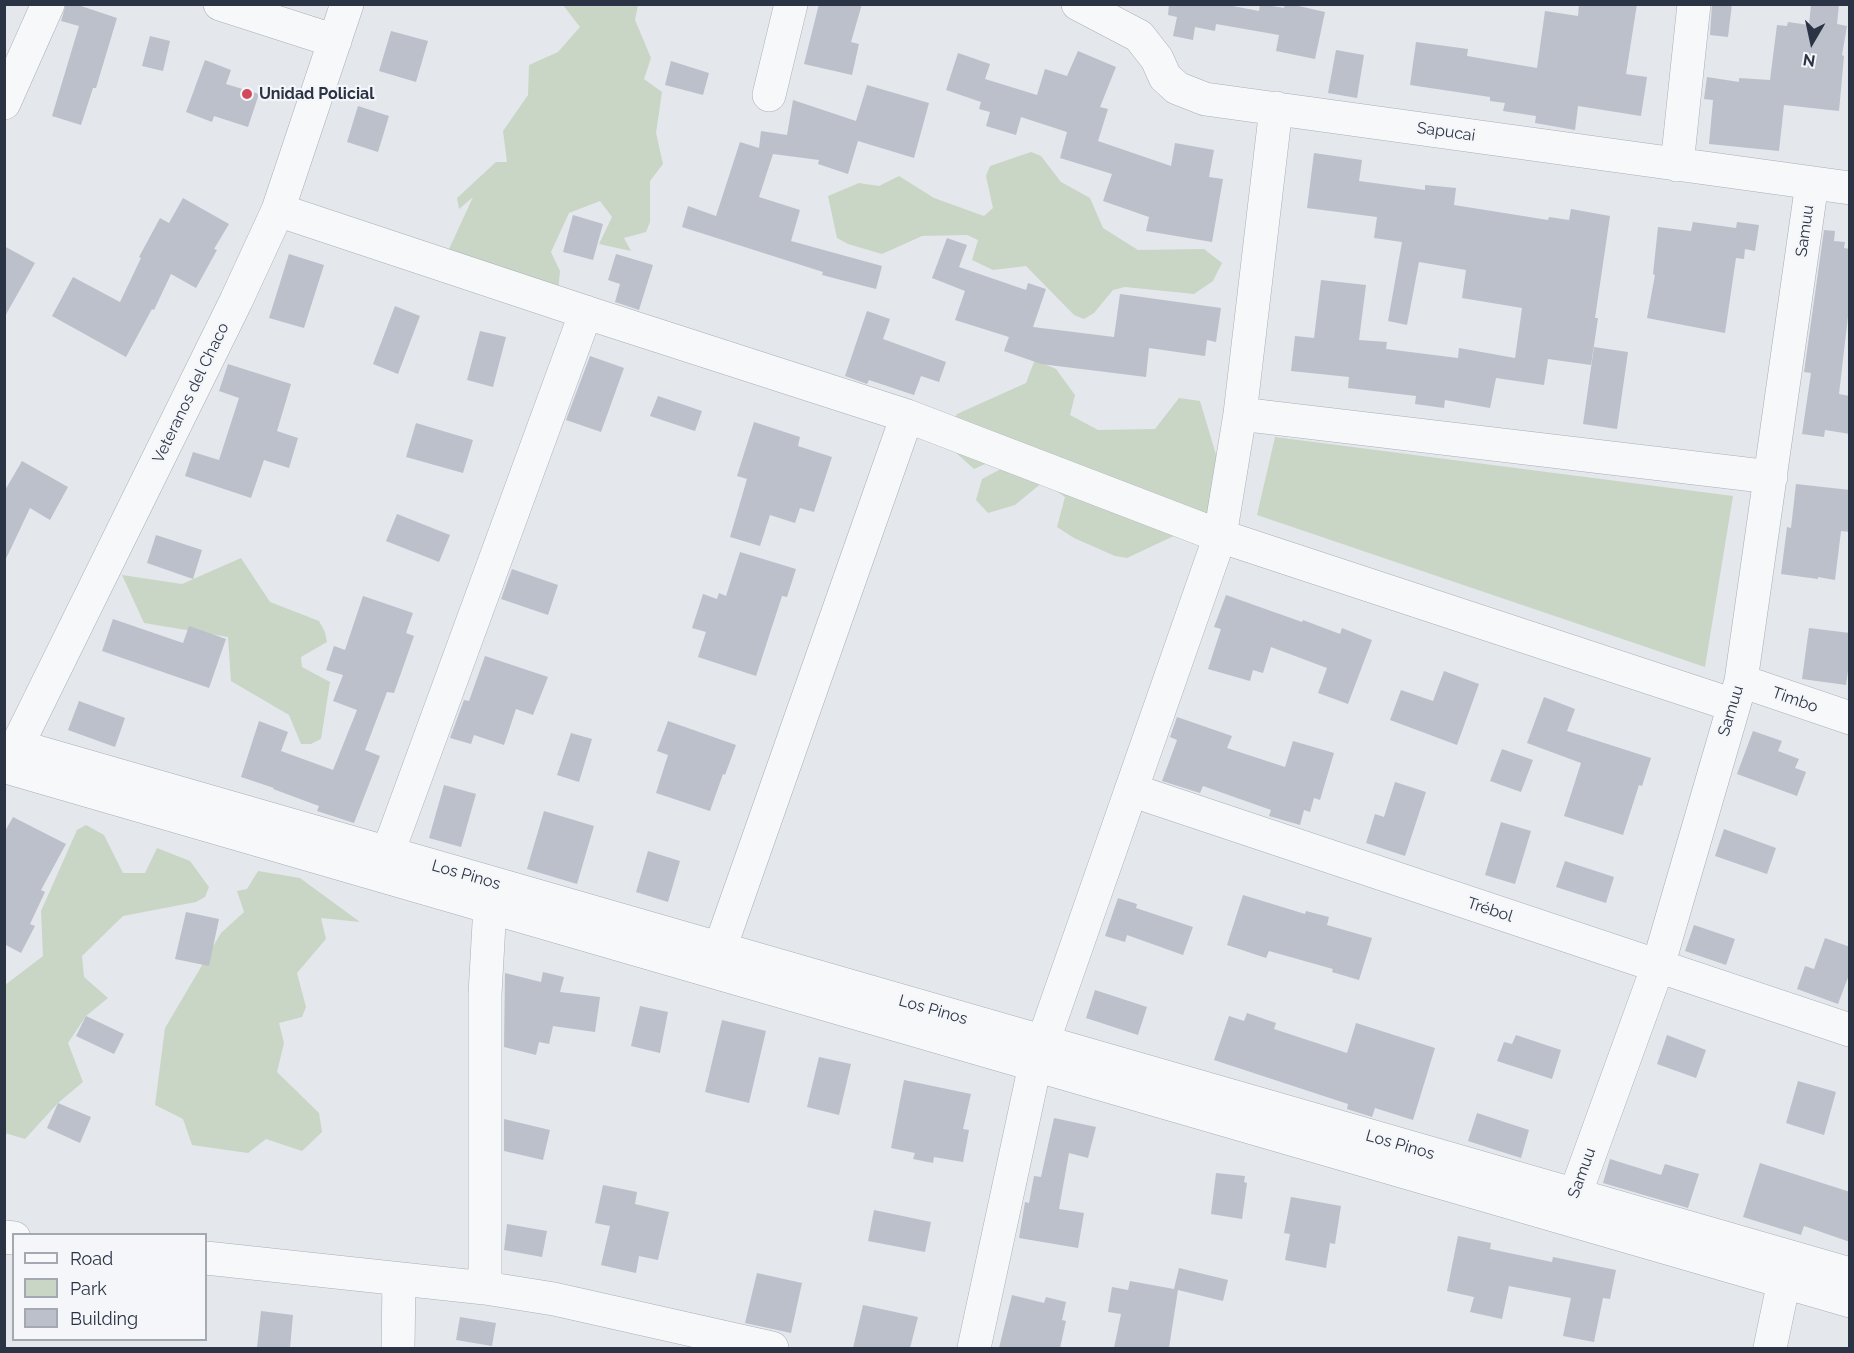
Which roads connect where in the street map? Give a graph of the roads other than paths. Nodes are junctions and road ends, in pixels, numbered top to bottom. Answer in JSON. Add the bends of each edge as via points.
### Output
{"nodes":[{"id":1,"x":48,"y":4,"type":"edge"},
{"id":2,"x":220,"y":4,"type":"edge"},
{"id":3,"x":347,"y":4,"type":"edge"},
{"id":4,"x":791,"y":4,"type":"edge"},
{"id":5,"x":1078,"y":4,"type":"edge"},
{"id":6,"x":1694,"y":4,"type":"edge"},
{"id":7,"x":335,"y":41,"type":"junction"},
{"id":8,"x":769,"y":95,"type":"dead end"},
{"id":9,"x":4,"y":103,"type":"edge"},
{"id":10,"x":1276,"y":108,"type":"junction"},
{"id":11,"x":1677,"y":165,"type":"junction"},
{"id":12,"x":1812,"y":183,"type":"junction"},
{"id":13,"x":1850,"y":188,"type":"edge"},
{"id":14,"x":278,"y":210,"type":"junction"},
{"id":15,"x":586,"y":312,"type":"junction"},
{"id":16,"x":1240,"y":414,"type":"junction"},
{"id":17,"x":907,"y":416,"type":"junction"},
{"id":18,"x":1771,"y":477,"type":"junction"},
{"id":19,"x":1220,"y":536,"type":"junction"},
{"id":20,"x":1737,"y":693,"type":"junction"},
{"id":21,"x":1850,"y":718,"type":"edge"},
{"id":22,"x":9,"y":761,"type":"edge"},
{"id":23,"x":1131,"y":790,"type":"junction"},
{"id":24,"x":383,"y":864,"type":"junction"},
{"id":25,"x":491,"y":895,"type":"junction"},
{"id":26,"x":720,"y":948,"type":"junction"},
{"id":27,"x":1658,"y":966,"type":"junction"},
{"id":28,"x":1850,"y":1030,"type":"edge"},
{"id":29,"x":1040,"y":1053,"type":"junction"},
{"id":30,"x":1570,"y":1207,"type":"junction"},
{"id":31,"x":207,"y":1258,"type":"edge"},
{"id":32,"x":1787,"y":1269,"type":"junction"},
{"id":33,"x":1850,"y":1274,"type":"edge"},
{"id":34,"x":399,"y":1279,"type":"junction"},
{"id":35,"x":485,"y":1288,"type":"junction"},
{"id":36,"x":1850,"y":1301,"type":"edge"},
{"id":37,"x":398,"y":1348,"type":"edge"},
{"id":38,"x":772,"y":1348,"type":"edge"},
{"id":39,"x":974,"y":1348,"type":"edge"},
{"id":40,"x":1770,"y":1348,"type":"edge"}],
"edges":[{"from":1,"to":9,"type":"street"},
{"from":2,"to":7,"type":"street"},
{"from":3,"to":7,"type":"street","name":"Veteranos del Chaco"},
{"from":4,"to":8,"type":"street"},
{"from":5,"to":10,"type":"street","name":"Sapucai","via":[[1139,36],[1165,77],[1177,88],[1205,99]]},
{"from":6,"to":11,"type":"street"},
{"from":7,"to":14,"type":"street","name":"Veteranos del Chaco"},
{"from":10,"to":11,"type":"street","name":"Sapucai"},
{"from":10,"to":16,"type":"street"},
{"from":11,"to":12,"type":"street","name":"Sapucai"},
{"from":12,"to":13,"type":"street","name":"Sapucai"},
{"from":12,"to":18,"type":"street","name":"Samuu"},
{"from":14,"to":15,"type":"street","name":"Timbo"},
{"from":14,"to":22,"type":"street","name":"Veteranos del Chaco"},
{"from":15,"to":17,"type":"street","name":"Timbo"},
{"from":15,"to":24,"type":"street"},
{"from":16,"to":18,"type":"street"},
{"from":16,"to":19,"type":"street"},
{"from":17,"to":19,"type":"street","name":"Timbo"},
{"from":17,"to":26,"type":"street"},
{"from":18,"to":20,"type":"street","name":"Samuu"},
{"from":19,"to":20,"type":"street","name":"Timbo"},
{"from":19,"to":23,"type":"street"},
{"from":20,"to":21,"type":"street","name":"Timbo"},
{"from":20,"to":27,"type":"street","name":"Samuu"},
{"from":22,"to":24,"type":"street","name":"Los Pinos"},
{"from":23,"to":27,"type":"street","name":"Trébol"},
{"from":23,"to":29,"type":"street"},
{"from":24,"to":25,"type":"street","name":"Los Pinos"},
{"from":25,"to":26,"type":"street","name":"Los Pinos"},
{"from":25,"to":29,"type":"street"},
{"from":25,"to":35,"type":"street","via":[[485,994]]},
{"from":26,"to":29,"type":"street","name":"Los Pinos"},
{"from":27,"to":28,"type":"street","name":"Trébol"},
{"from":27,"to":30,"type":"street","name":"Samuu"},
{"from":29,"to":30,"type":"street","name":"Los Pinos"},
{"from":29,"to":39,"type":"street"},
{"from":30,"to":32,"type":"street","name":"Los Pinos"},
{"from":31,"to":34,"type":"street"},
{"from":32,"to":33,"type":"street","name":"Los Pinos"},
{"from":32,"to":36,"type":"street"},
{"from":32,"to":40,"type":"street"},
{"from":34,"to":35,"type":"street"},
{"from":34,"to":37,"type":"street"},
{"from":35,"to":38,"type":"street","via":[[554,1299]]}]}
